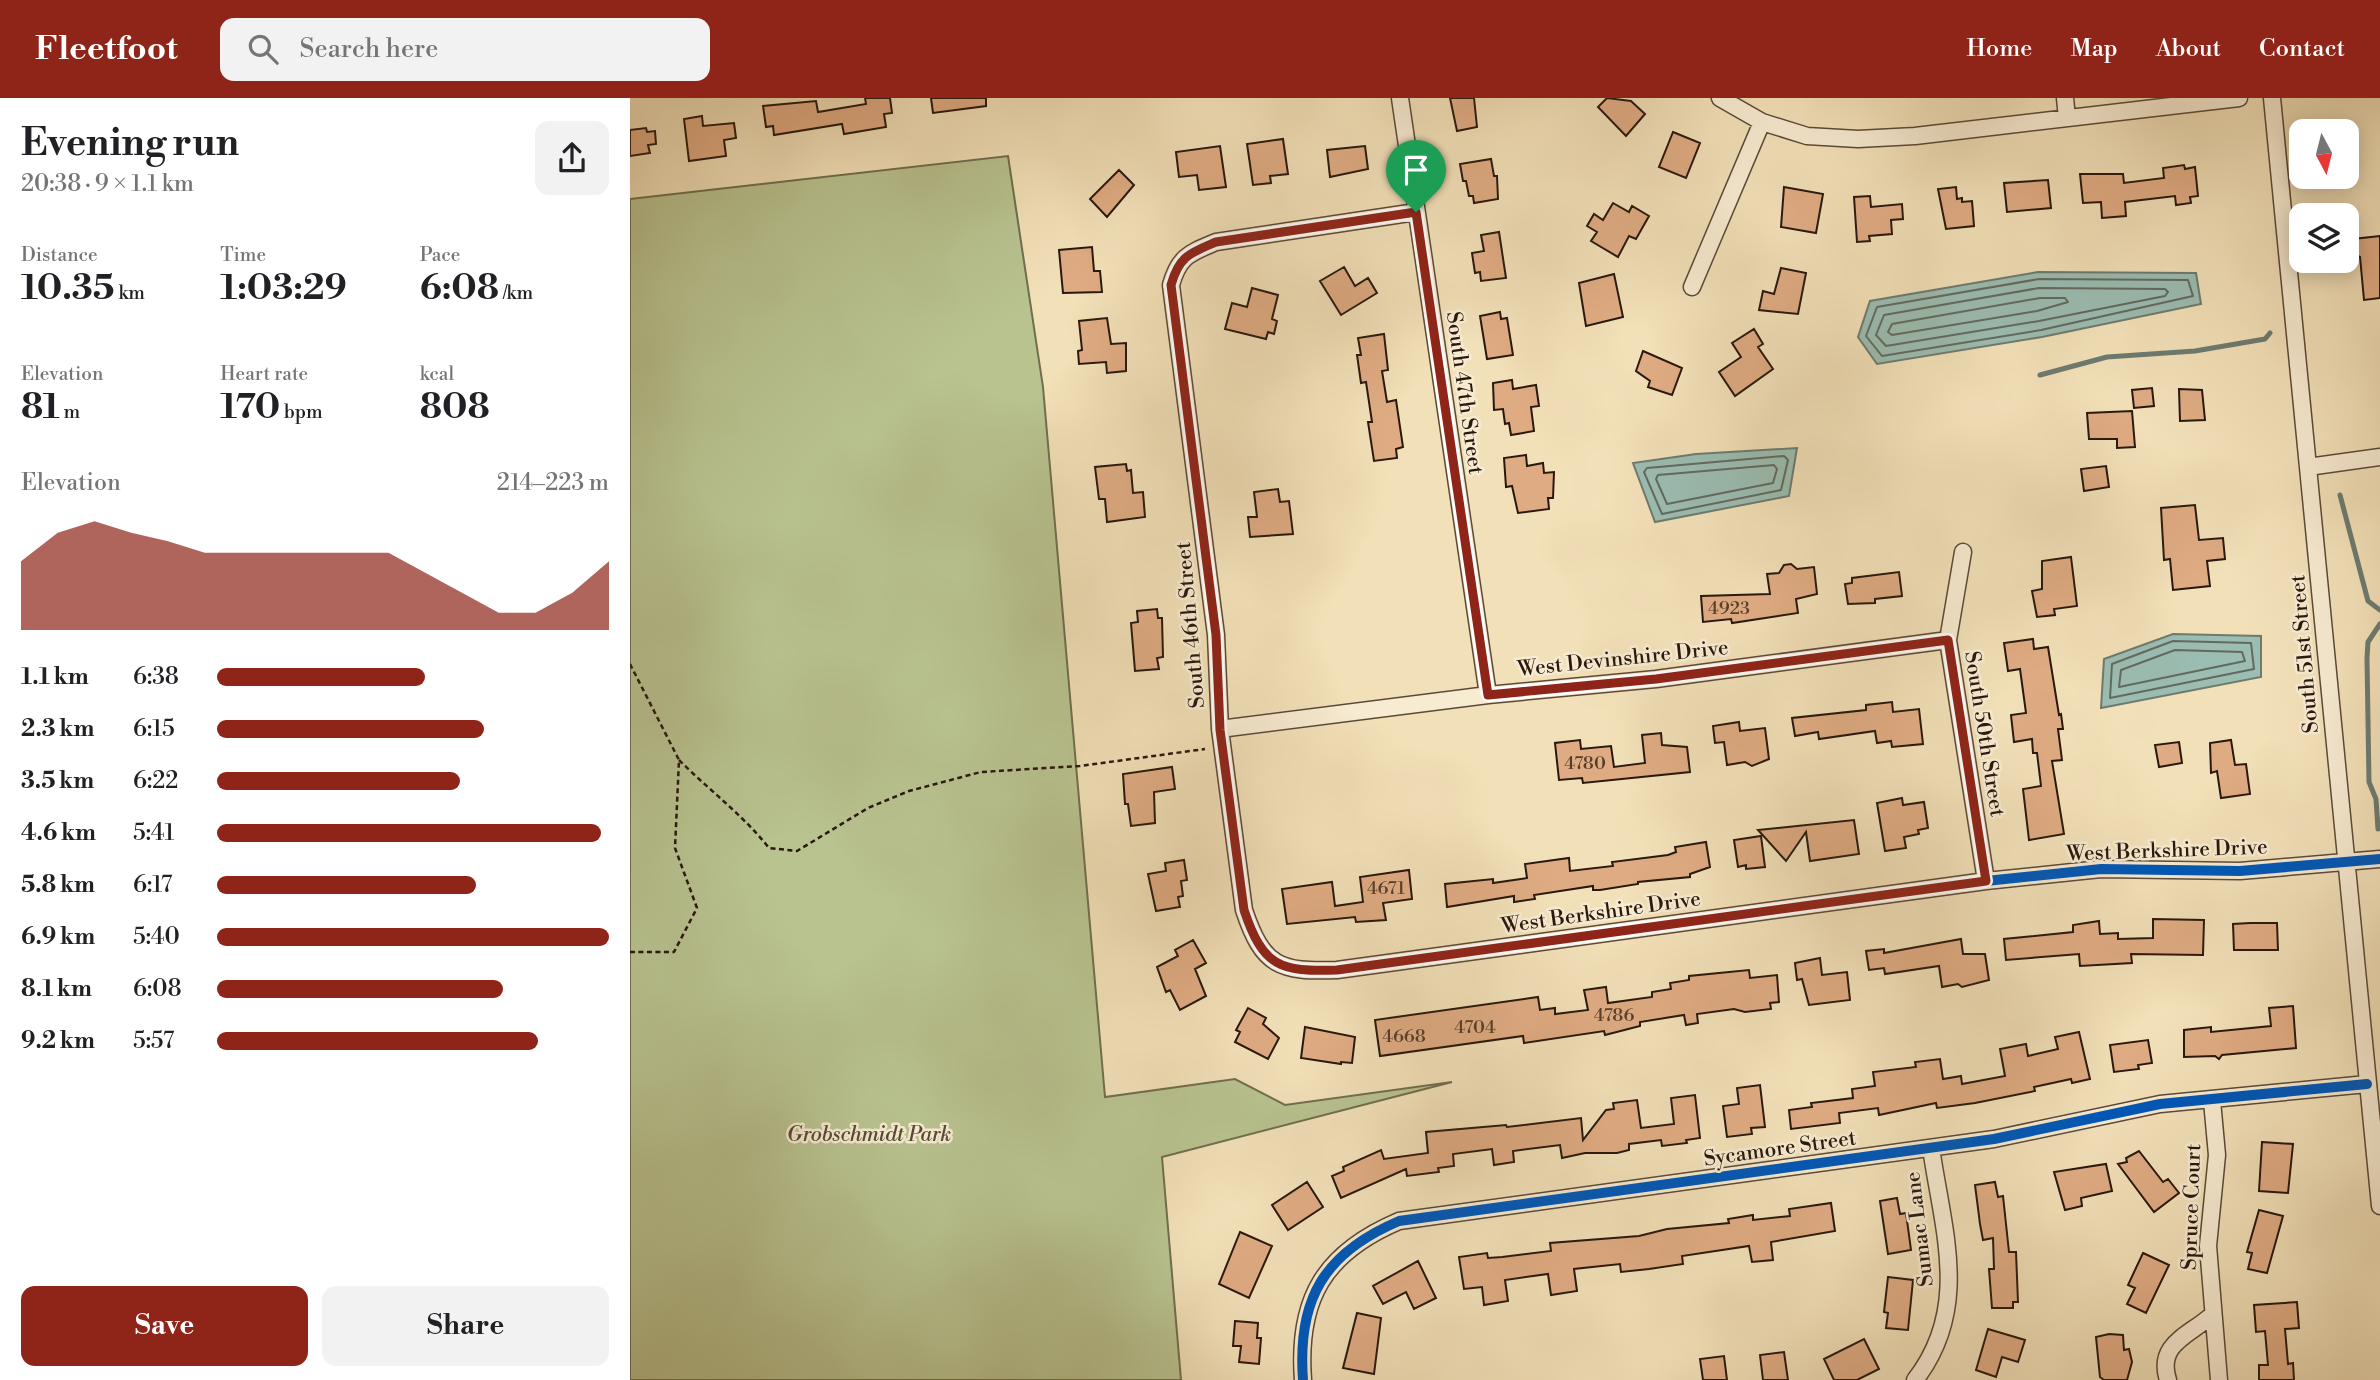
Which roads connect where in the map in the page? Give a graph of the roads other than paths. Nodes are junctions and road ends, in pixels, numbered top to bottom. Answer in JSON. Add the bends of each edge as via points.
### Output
{"nodes":[{"id":1,"x":1400,"y":98,"type":"edge"},
{"id":2,"x":1720,"y":98,"type":"edge"},
{"id":3,"x":2065,"y":98,"type":"edge"},
{"id":4,"x":2239,"y":98,"type":"edge"},
{"id":5,"x":2272,"y":98,"type":"edge"},
{"id":6,"x":2067,"y":118,"type":"junction"},
{"id":7,"x":1762,"y":122,"type":"junction"},
{"id":8,"x":1416,"y":212,"type":"junction"},
{"id":9,"x":1692,"y":287,"type":"dead end"},
{"id":10,"x":2380,"y":457,"type":"edge"},
{"id":11,"x":2308,"y":467,"type":"junction"},
{"id":12,"x":1963,"y":552,"type":"dead end"},
{"id":13,"x":1948,"y":640,"type":"junction"},
{"id":14,"x":1488,"y":695,"type":"junction"},
{"id":15,"x":1220,"y":730,"type":"junction"},
{"id":16,"x":2380,"y":859,"type":"edge"},
{"id":17,"x":2345,"y":864,"type":"junction"},
{"id":18,"x":1986,"y":881,"type":"junction"},
{"id":19,"x":1282,"y":967,"type":"joint"},
{"id":20,"x":2367,"y":1084,"type":"junction"},
{"id":21,"x":2212,"y":1101,"type":"junction"},
{"id":22,"x":1931,"y":1148,"type":"junction"},
{"id":23,"x":2380,"y":1206,"type":"edge"},
{"id":24,"x":2213,"y":1314,"type":"junction"},
{"id":25,"x":1303,"y":1380,"type":"edge"},
{"id":26,"x":1916,"y":1380,"type":"edge"},
{"id":27,"x":2168,"y":1380,"type":"edge"},
{"id":28,"x":2219,"y":1380,"type":"edge"}],
"edges":[{"from":1,"to":8,"type":"street","name":"South 47th Street"},
{"from":2,"to":7,"type":"street"},
{"from":3,"to":6,"type":"street"},
{"from":4,"to":6,"type":"street"},
{"from":5,"to":11,"type":"street","name":"South 51st Street"},
{"from":6,"to":7,"type":"street","via":[[1858,139],[1807,136]]},
{"from":7,"to":9,"type":"street"},
{"from":8,"to":14,"type":"street","name":"South 47th Street"},
{"from":8,"to":15,"type":"street","name":"South 46th Street","via":[[1216,242],[1189,253],[1176,267],[1171,285],[1216,635]]},
{"from":10,"to":11,"type":"street"},
{"from":11,"to":17,"type":"street","name":"South 51st Street"},
{"from":12,"to":13,"type":"street","name":"South 50th Street"},
{"from":13,"to":14,"type":"street","name":"West Devinshire Drive","via":[[1656,679]]},
{"from":13,"to":18,"type":"street","name":"South 50th Street"},
{"from":14,"to":15,"type":"street","name":"West Devinshire Drive"},
{"from":15,"to":19,"type":"street","name":"South 46th Street","via":[[1244,910],[1254,938]]},
{"from":16,"to":17,"type":"street","name":"West Berkshire Drive"},
{"from":17,"to":18,"type":"street","name":"West Berkshire Drive","via":[[2240,871],[2101,869]]},
{"from":17,"to":20,"type":"street","name":"South 51st Street"},
{"from":18,"to":19,"type":"street","name":"West Berkshire Drive","via":[[1337,970]]},
{"from":20,"to":21,"type":"street","name":"Sycamore Street"},
{"from":20,"to":23,"type":"street","name":"South 51st Street"},
{"from":21,"to":22,"type":"street","name":"Sycamore Street","via":[[2160,1104]]},
{"from":21,"to":24,"type":"street","name":"Spruce Court","via":[[2217,1154],[2208,1226]]},
{"from":22,"to":25,"type":"street","name":"Sycamore Street","via":[[1399,1221],[1342,1253],[1315,1290],[1301,1344]]},
{"from":22,"to":26,"type":"street","name":"Sumac Lane","via":[[1949,1296],[1946,1323],[1934,1357]]},
{"from":24,"to":27,"type":"street","via":[[2171,1344],[2165,1359]]},
{"from":24,"to":28,"type":"street","name":"Spruce Court"}]}
